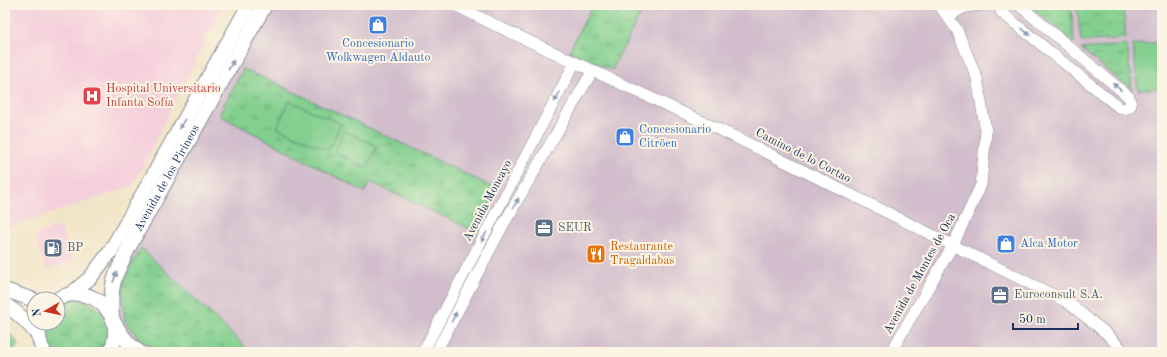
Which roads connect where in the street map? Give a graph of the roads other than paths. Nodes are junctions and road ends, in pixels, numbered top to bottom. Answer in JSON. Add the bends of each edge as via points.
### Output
{"nodes":[{"id":1,"x":250,"y":5,"type":"edge"},
{"id":2,"x":265,"y":5,"type":"edge"},
{"id":3,"x":455,"y":5,"type":"edge"},
{"id":4,"x":939,"y":5,"type":"edge"},
{"id":5,"x":984,"y":5,"type":"edge"},
{"id":6,"x":998,"y":5,"type":"edge"},
{"id":7,"x":1019,"y":5,"type":"edge"},
{"id":8,"x":948,"y":18,"type":"junction"},
{"id":9,"x":575,"y":62,"type":"junction"},
{"id":10,"x":593,"y":70,"type":"junction"},
{"id":11,"x":496,"y":214,"type":"junction"},
{"id":12,"x":506,"y":220,"type":"junction"},
{"id":13,"x":953,"y":245,"type":"junction"},
{"id":14,"x":5,"y":290,"type":"edge"},
{"id":15,"x":66,"y":293,"type":"edge"},
{"id":16,"x":66,"y":296,"type":"edge"},
{"id":17,"x":26,"y":297,"type":"edge"},
{"id":18,"x":5,"y":305,"type":"edge"},
{"id":19,"x":113,"y":319,"type":"junction"},
{"id":20,"x":40,"y":342,"type":"edge"},
{"id":21,"x":110,"y":352,"type":"edge"},
{"id":22,"x":139,"y":352,"type":"edge"},
{"id":23,"x":423,"y":352,"type":"edge"},
{"id":24,"x":436,"y":352,"type":"edge"},
{"id":25,"x":891,"y":352,"type":"edge"},
{"id":26,"x":1124,"y":352,"type":"edge"}],
"edges":[{"from":1,"to":15,"type":"main road","name":"Avenida de los Pirineos","one_way":true,"via":[[110,252],[90,278]]},
{"from":19,"to":2,"type":"main road","name":"Avenida de los Pirineos","one_way":true,"via":[[110,302],[115,276],[121,262]]},
{"from":3,"to":9,"type":"street","name":"Camino de lo Cortao"},
{"from":4,"to":8,"type":"street","name":"Avenida de Montes de Oca"},
{"from":5,"to":8,"type":"street","via":[[966,6]]},
{"from":6,"to":7,"type":"street","one_way":true,"via":[[1002,13],[1121,109],[1131,105],[1129,97]]},
{"from":8,"to":13,"type":"street","name":"Avenida de Montes de Oca","via":[[957,30],[978,78],[986,132],[981,184]]},
{"from":9,"to":10,"type":"street","name":"Camino de lo Cortao"},
{"from":9,"to":11,"type":"street","name":"Avenida Moncayo","one_way":true},
{"from":12,"to":10,"type":"street","name":"Avenida Moncayo","one_way":true},
{"from":10,"to":13,"type":"street","name":"Camino de lo Cortao","via":[[734,136]]},
{"from":11,"to":12,"type":"street"},
{"from":11,"to":23,"type":"street","name":"Avenida Moncayo","one_way":true},
{"from":24,"to":12,"type":"street","name":"Avenida Moncayo","one_way":true},
{"from":13,"to":25,"type":"street","name":"Avenida de Montes de Oca"},
{"from":13,"to":26,"type":"street","name":"Camino de lo Cortao","via":[[1067,302],[1106,333]]},
{"from":14,"to":17,"type":"main road"},
{"from":16,"to":19,"type":"main road","via":[[83,294],[95,298],[105,306]]},
{"from":18,"to":20,"type":"main road","via":[[28,323]]},
{"from":19,"to":21,"type":"main road","name":"Avenida de los Pirineos","via":[[116,334]]},
{"from":19,"to":22,"type":"main road","via":[[132,348]]}]}
